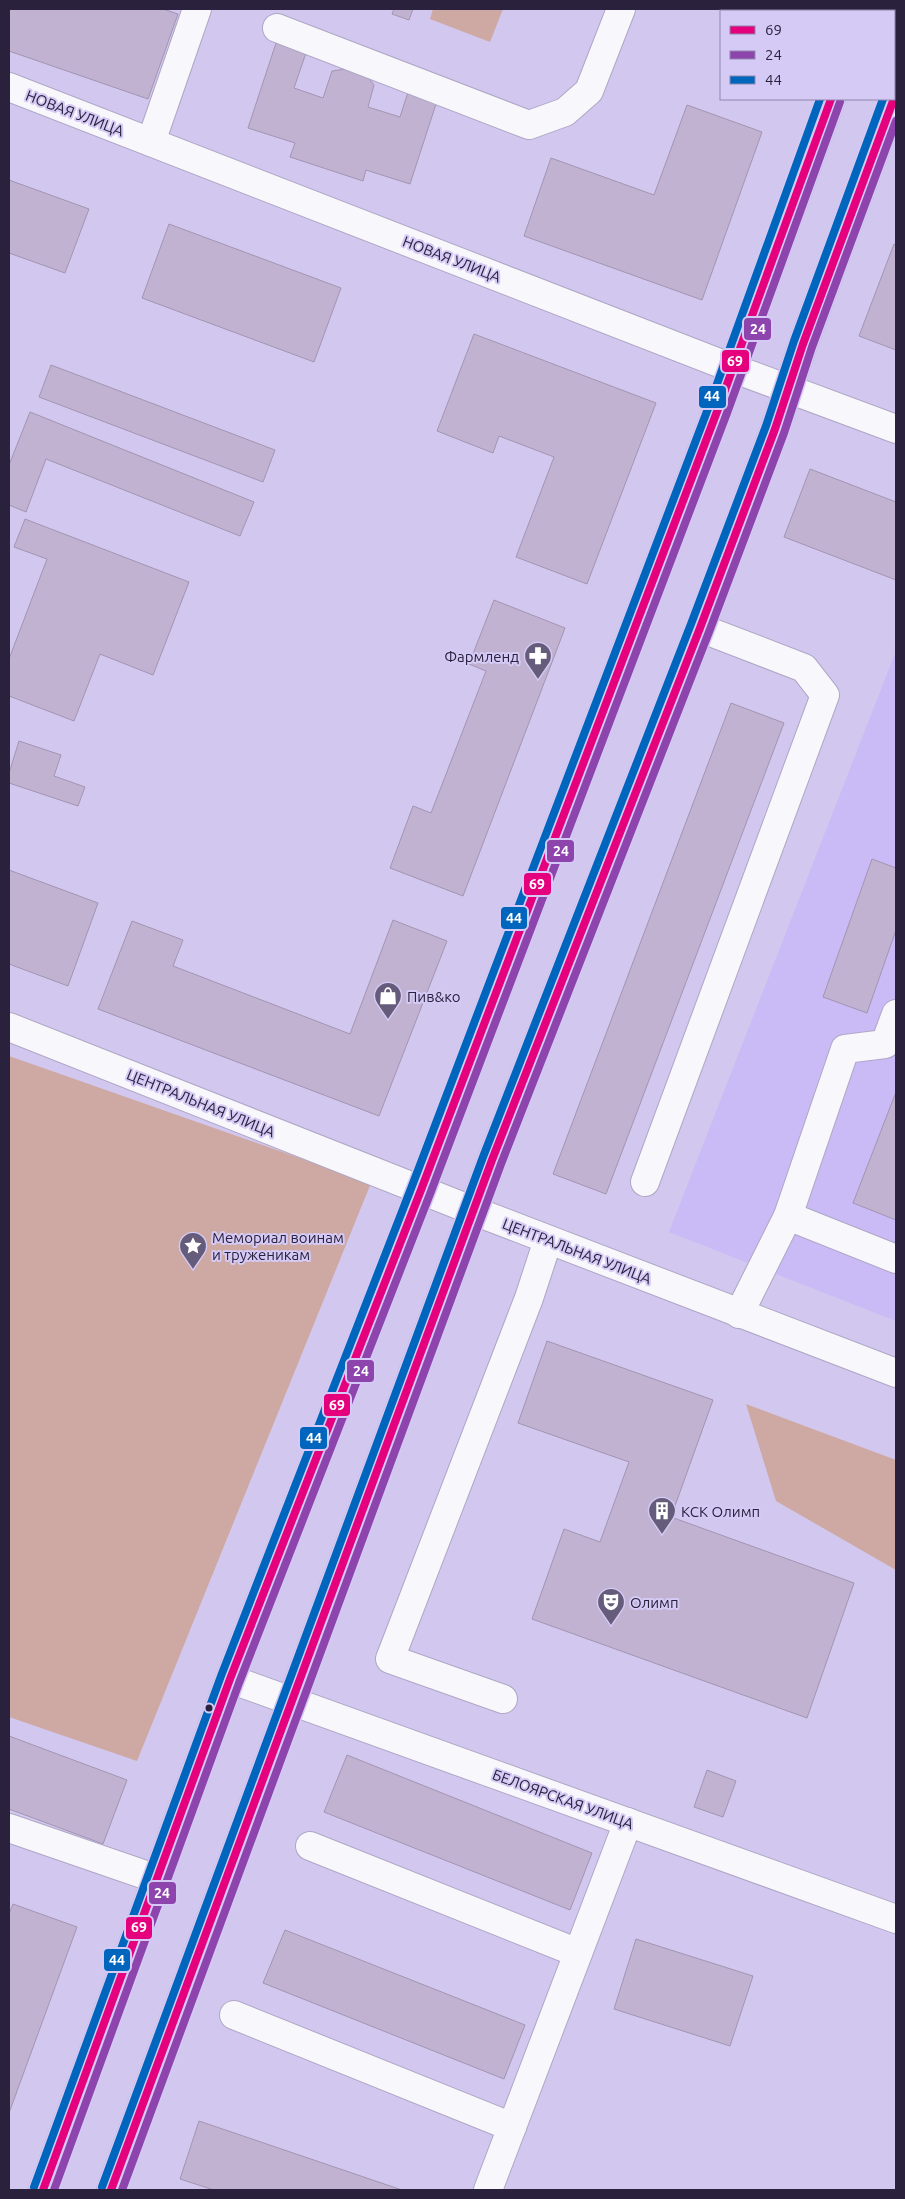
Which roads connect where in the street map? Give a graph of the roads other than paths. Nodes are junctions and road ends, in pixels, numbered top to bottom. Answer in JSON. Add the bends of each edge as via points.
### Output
{"nodes":[{"id":1,"x":197,"y":9,"type":"edge"},
{"id":2,"x":621,"y":9,"type":"edge"},
{"id":3,"x":277,"y":28,"type":"dead end"},
{"id":4,"x":9,"y":87,"type":"edge"},
{"id":5,"x":831,"y":100,"type":"edge"},
{"id":6,"x":893,"y":100,"type":"edge"},
{"id":7,"x":151,"y":142,"type":"junction"},
{"id":8,"x":732,"y":368,"type":"junction"},
{"id":9,"x":788,"y":389,"type":"junction"},
{"id":10,"x":896,"y":429,"type":"edge"},
{"id":11,"x":700,"y":628,"type":"junction"},
{"id":12,"x":896,"y":1014,"type":"edge"},
{"id":13,"x":9,"y":1027,"type":"edge"},
{"id":14,"x":645,"y":1182,"type":"dead end"},
{"id":15,"x":421,"y":1190,"type":"junction"},
{"id":16,"x":474,"y":1211,"type":"junction"},
{"id":17,"x":788,"y":1216,"type":"junction"},
{"id":18,"x":548,"y":1240,"type":"junction"},
{"id":19,"x":896,"y":1259,"type":"edge"},
{"id":20,"x":740,"y":1314,"type":"junction"},
{"id":21,"x":896,"y":1373,"type":"edge"},
{"id":22,"x":230,"y":1679,"type":"junction"},
{"id":23,"x":503,"y":1698,"type":"dead end"},
{"id":24,"x":293,"y":1702,"type":"junction"},
{"id":25,"x":628,"y":1822,"type":"junction"},
{"id":26,"x":9,"y":1828,"type":"edge"},
{"id":27,"x":310,"y":1846,"type":"dead end"},
{"id":28,"x":157,"y":1879,"type":"junction"},
{"id":29,"x":896,"y":1919,"type":"edge"},
{"id":30,"x":578,"y":1953,"type":"junction"},
{"id":31,"x":234,"y":2015,"type":"dead end"},
{"id":32,"x":512,"y":2127,"type":"junction"},
{"id":33,"x":43,"y":2190,"type":"edge"},
{"id":34,"x":111,"y":2190,"type":"edge"},
{"id":35,"x":488,"y":2190,"type":"edge"}],
"edges":[{"from":1,"to":7,"type":"street"},
{"from":2,"to":3,"type":"street","via":[[590,91],[564,112],[529,125]]},
{"from":4,"to":7,"type":"street","name":"НОВАЯ УЛИЦА"},
{"from":5,"to":8,"type":"street"},
{"from":6,"to":9,"type":"street"},
{"from":7,"to":8,"type":"street","name":"НОВАЯ УЛИЦА"},
{"from":8,"to":9,"type":"street","name":"НОВАЯ УЛИЦА"},
{"from":8,"to":15,"type":"street"},
{"from":9,"to":10,"type":"street","name":"НОВАЯ УЛИЦА"},
{"from":9,"to":11,"type":"street"},
{"from":11,"to":14,"type":"street","via":[[804,668],[825,695]]},
{"from":11,"to":16,"type":"street"},
{"from":12,"to":17,"type":"street","via":[[885,1044],[845,1049]]},
{"from":13,"to":15,"type":"street","name":"ЦЕНТРАЛЬНАЯ УЛИЦА"},
{"from":15,"to":16,"type":"street","name":"ЦЕНТРАЛЬНАЯ УЛИЦА"},
{"from":15,"to":22,"type":"street"},
{"from":16,"to":18,"type":"street","name":"ЦЕНТРАЛЬНАЯ УЛИЦА"},
{"from":16,"to":24,"type":"street"},
{"from":17,"to":19,"type":"street"},
{"from":17,"to":20,"type":"street"},
{"from":18,"to":20,"type":"street","name":"ЦЕНТРАЛЬНАЯ УЛИЦА"},
{"from":18,"to":23,"type":"street","via":[[390,1659]]},
{"from":20,"to":21,"type":"street","name":"ЦЕНТРАЛЬНАЯ УЛИЦА"},
{"from":22,"to":24,"type":"street","name":"БЕЛОЯРСКАЯ УЛИЦА"},
{"from":22,"to":28,"type":"street"},
{"from":24,"to":25,"type":"street","name":"БЕЛОЯРСКАЯ УЛИЦА"},
{"from":24,"to":34,"type":"street"},
{"from":25,"to":29,"type":"street","name":"БЕЛОЯРСКАЯ УЛИЦА"},
{"from":25,"to":30,"type":"street"},
{"from":26,"to":28,"type":"street"},
{"from":27,"to":30,"type":"street"},
{"from":28,"to":33,"type":"street"},
{"from":30,"to":32,"type":"street"},
{"from":31,"to":32,"type":"street"},
{"from":32,"to":35,"type":"street"}]}
